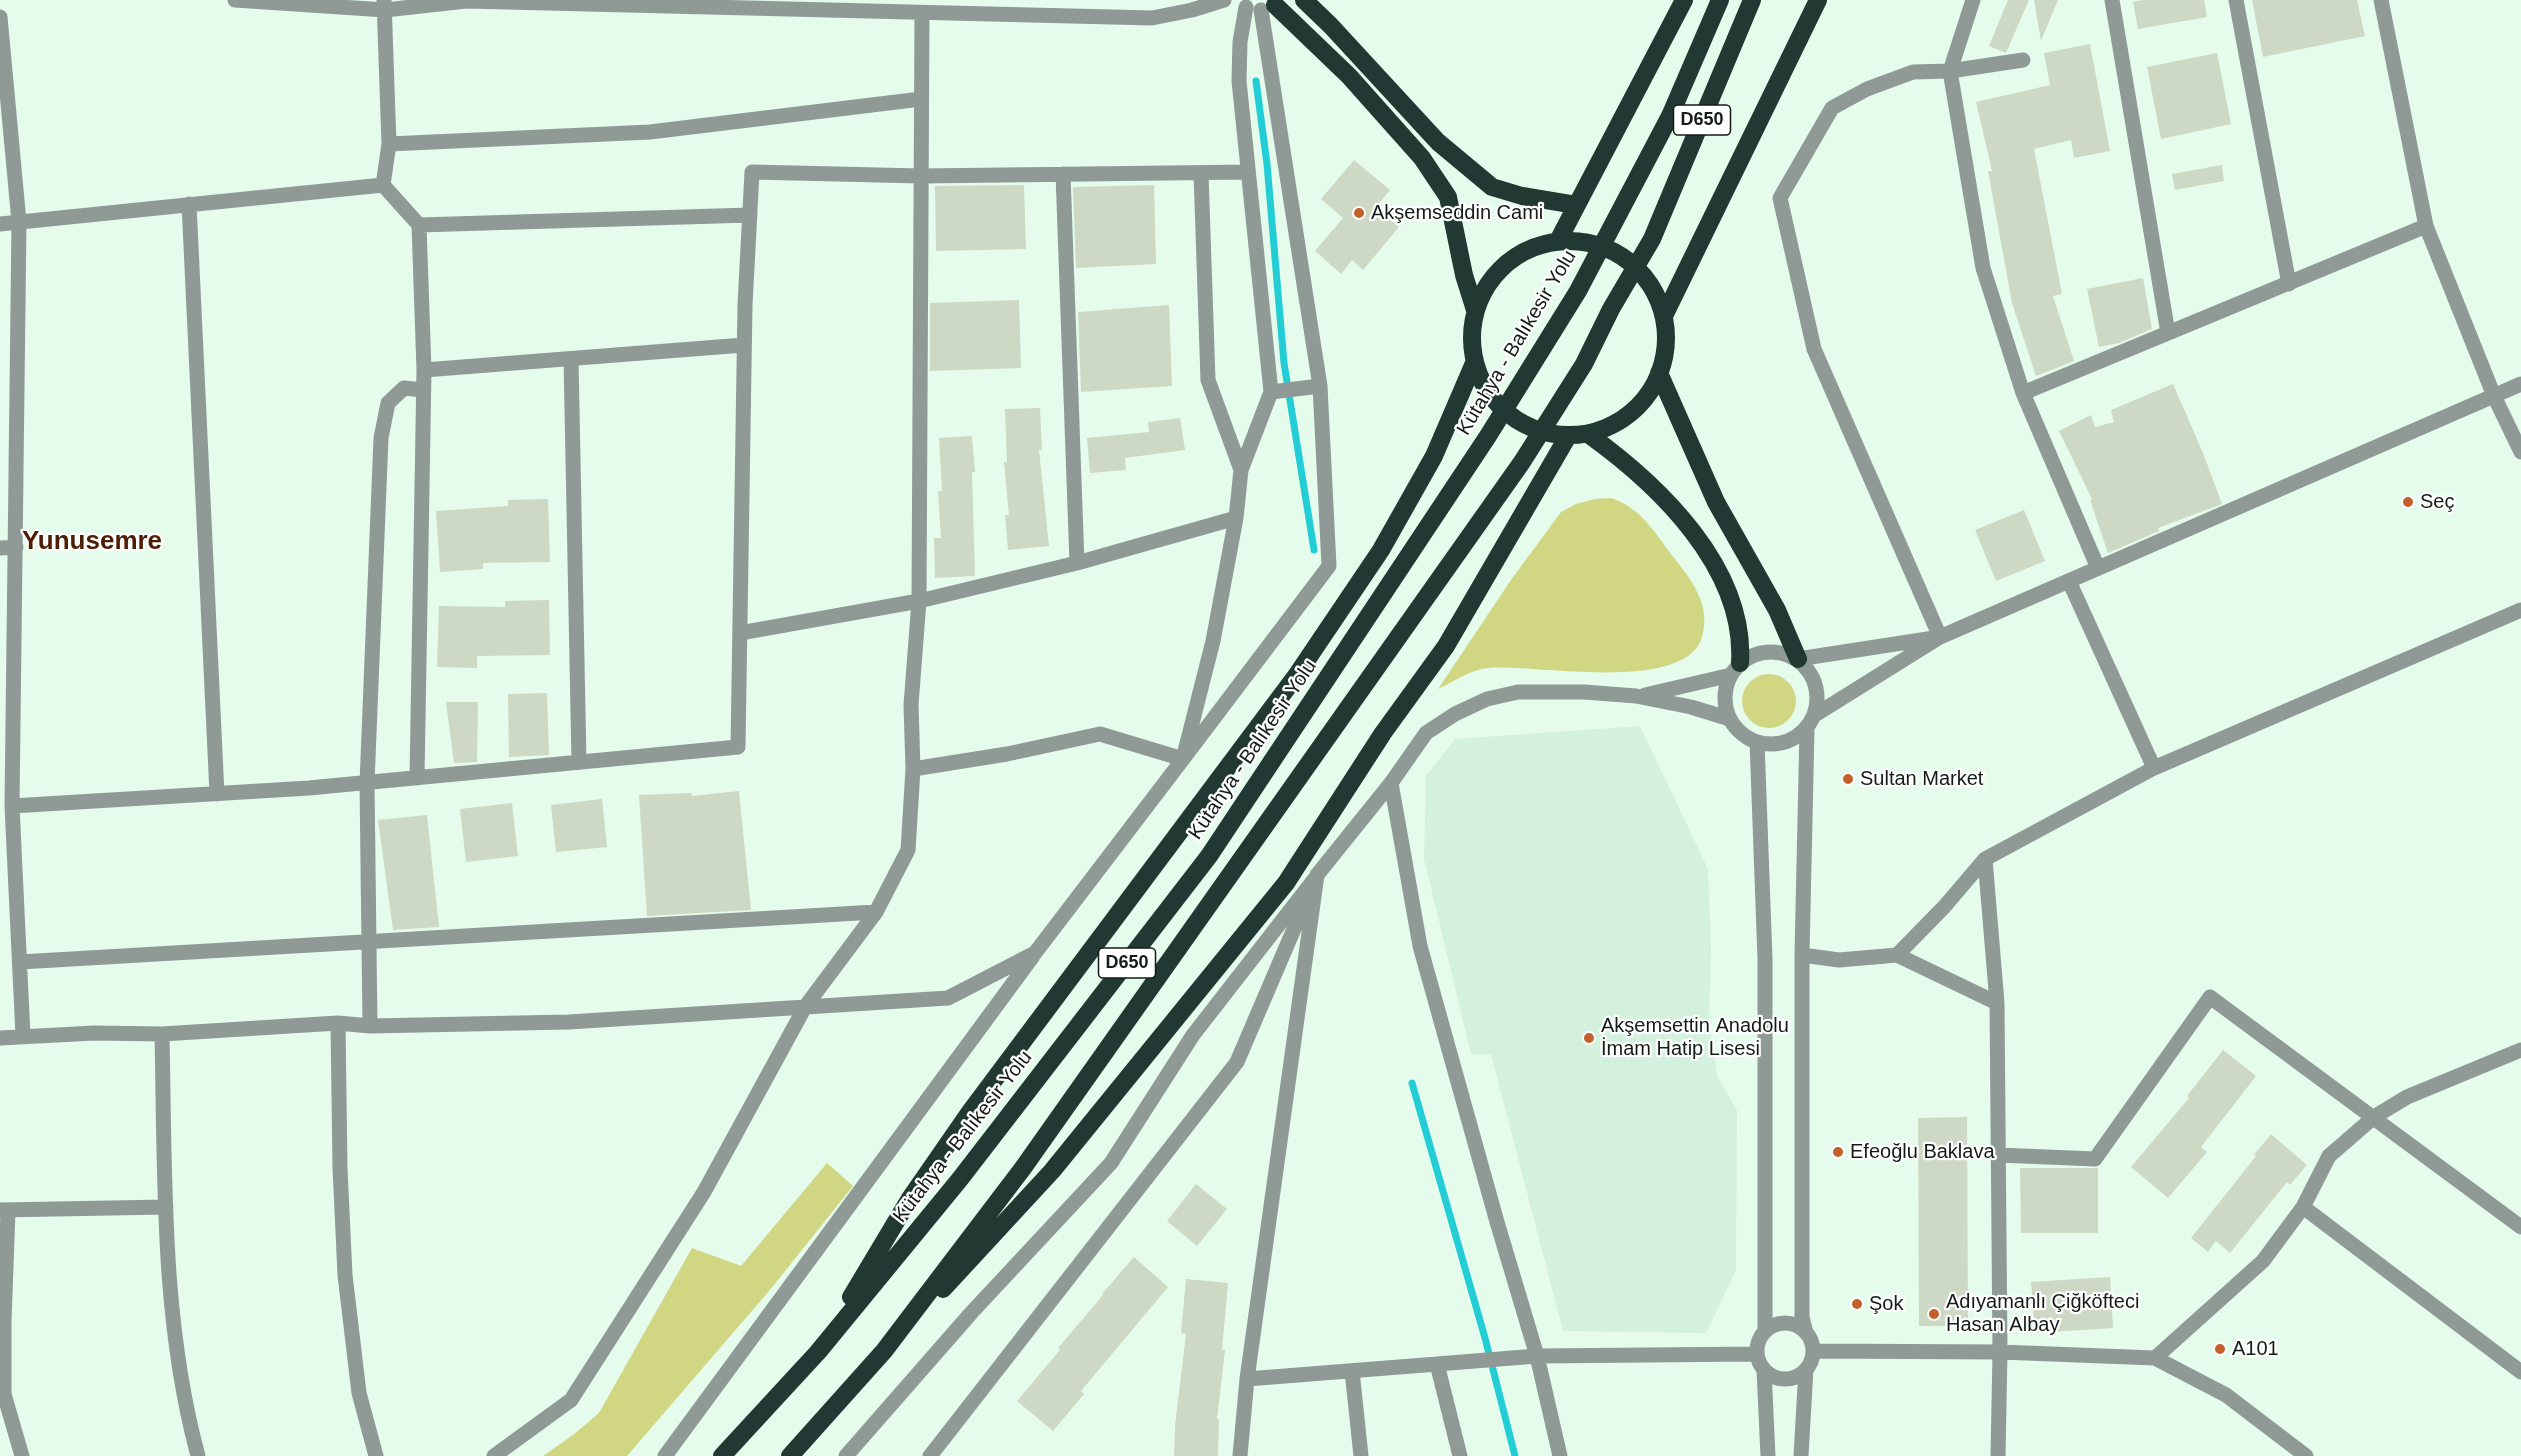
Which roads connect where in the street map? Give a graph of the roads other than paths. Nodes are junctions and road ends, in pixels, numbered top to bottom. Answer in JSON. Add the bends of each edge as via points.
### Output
{"nodes":[{"id":1,"x":235,"y":0,"type":"edge"},
{"id":2,"x":1224,"y":0,"type":"edge"},
{"id":3,"x":1304,"y":0,"type":"edge"},
{"id":4,"x":1683,"y":0,"type":"edge"},
{"id":5,"x":1720,"y":0,"type":"edge"},
{"id":6,"x":1752,"y":0,"type":"edge"},
{"id":7,"x":1818,"y":0,"type":"edge"},
{"id":8,"x":1973,"y":0,"type":"edge"},
{"id":9,"x":2112,"y":0,"type":"edge"},
{"id":10,"x":2236,"y":0,"type":"edge"},
{"id":11,"x":2381,"y":0,"type":"edge"},
{"id":12,"x":466,"y":1,"type":"edge"},
{"id":13,"x":717,"y":4,"type":"edge"},
{"id":14,"x":1260,"y":4,"type":"edge"},
{"id":15,"x":385,"y":5,"type":"edge"},
{"id":16,"x":922,"y":13,"type":"junction"},
{"id":17,"x":0,"y":17,"type":"edge"},
{"id":18,"x":2023,"y":60,"type":"dead end"},
{"id":19,"x":1950,"y":71,"type":"junction"},
{"id":20,"x":921,"y":99,"type":"junction"},
{"id":21,"x":389,"y":144,"type":"junction"},
{"id":22,"x":7,"y":168,"type":"edge"},
{"id":23,"x":1248,"y":172,"type":"junction"},
{"id":24,"x":1201,"y":173,"type":"junction"},
{"id":25,"x":1063,"y":174,"type":"junction"},
{"id":26,"x":921,"y":176,"type":"junction"},
{"id":27,"x":382,"y":185,"type":"junction"},
{"id":28,"x":189,"y":204,"type":"junction"},
{"id":29,"x":1576,"y":205,"type":"junction"},
{"id":30,"x":750,"y":215,"type":"junction"},
{"id":31,"x":19,"y":222,"type":"junction"},
{"id":32,"x":0,"y":224,"type":"edge"},
{"id":33,"x":419,"y":225,"type":"junction"},
{"id":34,"x":2426,"y":226,"type":"junction"},
{"id":35,"x":1558,"y":241,"type":"junction"},
{"id":36,"x":2289,"y":284,"type":"junction"},
{"id":37,"x":1475,"y":310,"type":"junction"},
{"id":38,"x":1664,"y":316,"type":"junction"},
{"id":39,"x":2168,"y":333,"type":"junction"},
{"id":40,"x":744,"y":345,"type":"junction"},
{"id":41,"x":572,"y":359,"type":"junction"},
{"id":42,"x":1474,"y":363,"type":"junction"},
{"id":43,"x":424,"y":370,"type":"junction"},
{"id":44,"x":1659,"y":373,"type":"junction"},
{"id":45,"x":2521,"y":384,"type":"edge"},
{"id":46,"x":1320,"y":386,"type":"junction"},
{"id":47,"x":423,"y":390,"type":"junction"},
{"id":48,"x":1271,"y":392,"type":"junction"},
{"id":49,"x":2024,"y":393,"type":"junction"},
{"id":50,"x":2494,"y":396,"type":"junction"},
{"id":51,"x":1588,"y":434,"type":"junction"},
{"id":52,"x":1568,"y":436,"type":"junction"},
{"id":53,"x":2521,"y":452,"type":"edge"},
{"id":54,"x":1241,"y":470,"type":"junction"},
{"id":55,"x":1236,"y":519,"type":"junction"},
{"id":56,"x":8,"y":548,"type":"edge"},
{"id":57,"x":1077,"y":562,"type":"junction"},
{"id":58,"x":2098,"y":568,"type":"junction"},
{"id":59,"x":2069,"y":581,"type":"junction"},
{"id":60,"x":919,"y":601,"type":"junction"},
{"id":61,"x":2521,"y":610,"type":"edge"},
{"id":62,"x":740,"y":633,"type":"junction"},
{"id":63,"x":1940,"y":637,"type":"junction"},
{"id":64,"x":1798,"y":659,"type":"junction"},
{"id":65,"x":1735,"y":669,"type":"junction"},
{"id":66,"x":1636,"y":696,"type":"junction"},
{"id":67,"x":1730,"y":719,"type":"junction"},
{"id":68,"x":1811,"y":722,"type":"junction"},
{"id":69,"x":1757,"y":742,"type":"junction"},
{"id":70,"x":1183,"y":759,"type":"junction"},
{"id":71,"x":579,"y":762,"type":"junction"},
{"id":72,"x":2154,"y":768,"type":"junction"},
{"id":73,"x":913,"y":770,"type":"junction"},
{"id":74,"x":417,"y":778,"type":"junction"},
{"id":75,"x":367,"y":783,"type":"junction"},
{"id":76,"x":1390,"y":783,"type":"junction"},
{"id":77,"x":217,"y":794,"type":"junction"},
{"id":78,"x":12,"y":806,"type":"junction"},
{"id":79,"x":1985,"y":859,"type":"junction"},
{"id":80,"x":1317,"y":875,"type":"junction"},
{"id":81,"x":876,"y":912,"type":"junction"},
{"id":82,"x":371,"y":941,"type":"junction"},
{"id":83,"x":1035,"y":953,"type":"junction"},
{"id":84,"x":1802,"y":955,"type":"junction"},
{"id":85,"x":1897,"y":955,"type":"junction"},
{"id":86,"x":20,"y":962,"type":"junction"},
{"id":87,"x":1997,"y":1003,"type":"junction"},
{"id":88,"x":805,"y":1007,"type":"junction"},
{"id":89,"x":338,"y":1023,"type":"junction"},
{"id":90,"x":370,"y":1026,"type":"junction"},
{"id":91,"x":162,"y":1034,"type":"junction"},
{"id":92,"x":23,"y":1036,"type":"junction"},
{"id":93,"x":0,"y":1038,"type":"edge"},
{"id":94,"x":2521,"y":1050,"type":"edge"},
{"id":95,"x":2374,"y":1117,"type":"junction"},
{"id":96,"x":1998,"y":1155,"type":"junction"},
{"id":97,"x":166,"y":1207,"type":"junction"},
{"id":98,"x":2303,"y":1207,"type":"junction"},
{"id":99,"x":4,"y":1211,"type":"edge"},
{"id":100,"x":2521,"y":1227,"type":"edge"},
{"id":101,"x":1765,"y":1330,"type":"junction"},
{"id":102,"x":1806,"y":1333,"type":"junction"},
{"id":103,"x":884,"y":1351,"type":"junction"},
{"id":104,"x":1813,"y":1351,"type":"junction"},
{"id":105,"x":818,"y":1352,"type":"junction"},
{"id":106,"x":2000,"y":1352,"type":"junction"},
{"id":107,"x":1757,"y":1354,"type":"junction"},
{"id":108,"x":1537,"y":1356,"type":"junction"},
{"id":109,"x":2155,"y":1358,"type":"junction"},
{"id":110,"x":1437,"y":1364,"type":"junction"},
{"id":111,"x":1806,"y":1369,"type":"junction"},
{"id":112,"x":1764,"y":1370,"type":"junction"},
{"id":113,"x":1352,"y":1371,"type":"junction"},
{"id":114,"x":2521,"y":1372,"type":"edge"},
{"id":115,"x":1247,"y":1379,"type":"junction"},
{"id":116,"x":936,"y":1455,"type":"edge"},
{"id":117,"x":22,"y":1456,"type":"edge"},
{"id":118,"x":198,"y":1456,"type":"edge"},
{"id":119,"x":375,"y":1456,"type":"edge"},
{"id":120,"x":494,"y":1456,"type":"edge"},
{"id":121,"x":665,"y":1456,"type":"edge"},
{"id":122,"x":722,"y":1456,"type":"edge"},
{"id":123,"x":790,"y":1456,"type":"edge"},
{"id":124,"x":846,"y":1456,"type":"edge"},
{"id":125,"x":1240,"y":1456,"type":"edge"},
{"id":126,"x":1361,"y":1456,"type":"edge"},
{"id":127,"x":1460,"y":1456,"type":"edge"},
{"id":128,"x":1560,"y":1456,"type":"edge"},
{"id":129,"x":1768,"y":1456,"type":"edge"},
{"id":130,"x":1801,"y":1456,"type":"edge"},
{"id":131,"x":1998,"y":1456,"type":"edge"},
{"id":132,"x":2306,"y":1456,"type":"edge"}],
"edges":[{"from":1,"to":15,"type":"street"},
{"from":2,"to":16,"type":"street","via":[[1152,18]]},
{"from":3,"to":29,"type":"highway","via":[[1438,142],[1492,187]]},
{"from":4,"to":29,"type":"highway"},
{"from":5,"to":105,"type":"highway","name":"Kütahya - Balıkesir Yolu","number":"D650","via":[[1670,116],[1578,291],[1488,436],[1209,856],[960,1179]]},
{"from":6,"to":103,"type":"highway","number":"D650","via":[[1652,239],[1584,364],[1522,462],[1023,1168]]},
{"from":7,"to":38,"type":"highway"},
{"from":8,"to":19,"type":"street"},
{"from":9,"to":39,"type":"street"},
{"from":10,"to":36,"type":"street"},
{"from":11,"to":34,"type":"street"},
{"from":12,"to":13,"type":"street"},
{"from":12,"to":15,"type":"street"},
{"from":13,"to":16,"type":"street"},
{"from":14,"to":23,"type":"street","via":[[1240,42],[1239,81]]},
{"from":14,"to":37,"type":"highway","via":[[1349,76],[1422,158],[1448,197]]},
{"from":14,"to":46,"type":"street"},
{"from":15,"to":21,"type":"street"},
{"from":16,"to":20,"type":"street"},
{"from":17,"to":22,"type":"street"},
{"from":18,"to":19,"type":"street"},
{"from":19,"to":49,"type":"street","via":[[1983,268]]},
{"from":19,"to":63,"type":"street","via":[[1913,72],[1867,89],[1833,108],[1780,198],[1814,349]]},
{"from":20,"to":21,"type":"street","via":[[650,132]]},
{"from":20,"to":26,"type":"street"},
{"from":21,"to":27,"type":"street"},
{"from":22,"to":31,"type":"street"},
{"from":23,"to":24,"type":"street"},
{"from":23,"to":48,"type":"street"},
{"from":24,"to":25,"type":"street"},
{"from":24,"to":54,"type":"street","via":[[1209,380]]},
{"from":25,"to":26,"type":"street"},
{"from":25,"to":57,"type":"street"},
{"from":26,"to":30,"type":"street","via":[[752,172]]},
{"from":26,"to":60,"type":"street"},
{"from":27,"to":28,"type":"street"},
{"from":27,"to":33,"type":"street"},
{"from":28,"to":31,"type":"street"},
{"from":28,"to":77,"type":"street"},
{"from":29,"to":35,"type":"highway"},
{"from":30,"to":33,"type":"street"},
{"from":30,"to":40,"type":"street"},
{"from":31,"to":32,"type":"street"},
{"from":31,"to":56,"type":"street"},
{"from":33,"to":43,"type":"street"},
{"from":34,"to":36,"type":"street"},
{"from":34,"to":50,"type":"street"},
{"from":35,"to":37,"type":"highway","via":[[1530,248],[1506,263],[1487,284]]},
{"from":35,"to":38,"type":"highway","via":[[1586,242],[1621,256],[1636,267],[1653,290]]},
{"from":36,"to":39,"type":"street"},
{"from":37,"to":42,"type":"highway","via":[[1471,337]]},
{"from":38,"to":44,"type":"highway","via":[[1666,345]]},
{"from":39,"to":49,"type":"street"},
{"from":40,"to":41,"type":"street"},
{"from":40,"to":62,"type":"street"},
{"from":41,"to":43,"type":"street"},
{"from":41,"to":71,"type":"street"},
{"from":42,"to":52,"type":"highway","via":[[1484,387],[1500,407],[1543,432]]},
{"from":42,"to":105,"type":"highway","via":[[1434,456],[1381,550],[1296,676],[970,1112],[909,1200]]},
{"from":43,"to":47,"type":"street"},
{"from":44,"to":51,"type":"highway","via":[[1648,395],[1632,413],[1612,426]]},
{"from":44,"to":64,"type":"highway","via":[[1716,502],[1777,610]]},
{"from":45,"to":50,"type":"street"},
{"from":46,"to":48,"type":"street"},
{"from":46,"to":70,"type":"street","via":[[1329,566]]},
{"from":47,"to":74,"type":"street"},
{"from":47,"to":75,"type":"street","via":[[404,388],[388,403],[381,438]]},
{"from":48,"to":54,"type":"street"},
{"from":49,"to":58,"type":"street"},
{"from":50,"to":53,"type":"street"},
{"from":50,"to":58,"type":"street"},
{"from":51,"to":52,"type":"highway"},
{"from":51,"to":65,"type":"highway","via":[[1626,461],[1651,486],[1712,561],[1732,602],[1740,640]]},
{"from":52,"to":103,"type":"highway","via":[[1446,646],[1383,733],[1286,883],[1052,1171]]},
{"from":54,"to":55,"type":"street"},
{"from":55,"to":57,"type":"street"},
{"from":55,"to":70,"type":"street","via":[[1213,641]]},
{"from":56,"to":78,"type":"street"},
{"from":57,"to":60,"type":"street"},
{"from":58,"to":59,"type":"street"},
{"from":59,"to":63,"type":"street"},
{"from":59,"to":72,"type":"street"},
{"from":60,"to":62,"type":"street"},
{"from":60,"to":73,"type":"street","via":[[911,705]]},
{"from":61,"to":72,"type":"street"},
{"from":62,"to":71,"type":"street","via":[[738,747]]},
{"from":63,"to":64,"type":"street"},
{"from":63,"to":68,"type":"street"},
{"from":64,"to":65,"type":"street","via":[[1768,651],[1753,655]]},
{"from":64,"to":68,"type":"street","via":[[1816,684],[1818,700]]},
{"from":65,"to":66,"type":"street"},
{"from":65,"to":67,"type":"street","via":[[1725,689]]},
{"from":66,"to":67,"type":"street"},
{"from":66,"to":76,"type":"street","via":[[1552,690],[1487,699],[1426,733]]},
{"from":67,"to":69,"type":"street","via":[[1741,733]]},
{"from":68,"to":69,"type":"street","via":[[1797,738],[1784,743]]},
{"from":68,"to":84,"type":"street"},
{"from":69,"to":101,"type":"street","via":[[1766,959]]},
{"from":70,"to":73,"type":"street","via":[[1100,734]]},
{"from":70,"to":83,"type":"street"},
{"from":71,"to":74,"type":"street"},
{"from":72,"to":79,"type":"street"},
{"from":73,"to":81,"type":"street","via":[[908,850]]},
{"from":74,"to":75,"type":"street"},
{"from":75,"to":77,"type":"street"},
{"from":75,"to":82,"type":"street"},
{"from":76,"to":80,"type":"street"},
{"from":76,"to":108,"type":"street","via":[[1420,946]]},
{"from":77,"to":78,"type":"street"},
{"from":78,"to":86,"type":"street"},
{"from":79,"to":85,"type":"street"},
{"from":79,"to":87,"type":"street"},
{"from":80,"to":115,"type":"street"},
{"from":80,"to":116,"type":"street","via":[[1237,1062]]},
{"from":80,"to":124,"type":"street","via":[[1193,1035],[1112,1163],[972,1312]]},
{"from":81,"to":82,"type":"street"},
{"from":81,"to":88,"type":"street"},
{"from":82,"to":86,"type":"street"},
{"from":82,"to":90,"type":"street"},
{"from":83,"to":88,"type":"street","via":[[948,998]]},
{"from":83,"to":121,"type":"street"},
{"from":84,"to":85,"type":"street","via":[[1839,960]]},
{"from":84,"to":102,"type":"street","via":[[1802,1317]]},
{"from":85,"to":87,"type":"street"},
{"from":86,"to":92,"type":"street"},
{"from":87,"to":96,"type":"street"},
{"from":88,"to":90,"type":"street","via":[[570,1022]]},
{"from":88,"to":120,"type":"street","via":[[704,1192],[571,1400]]},
{"from":89,"to":90,"type":"street"},
{"from":89,"to":91,"type":"street"},
{"from":89,"to":119,"type":"street","via":[[345,1275],[359,1393]]},
{"from":91,"to":92,"type":"street"},
{"from":91,"to":97,"type":"street"},
{"from":92,"to":93,"type":"street"},
{"from":94,"to":95,"type":"street","via":[[2407,1097]]},
{"from":95,"to":96,"type":"street","via":[[2210,997],[2095,1159]]},
{"from":95,"to":98,"type":"street","via":[[2329,1156]]},
{"from":95,"to":100,"type":"street"},
{"from":96,"to":106,"type":"street"},
{"from":97,"to":99,"type":"street"},
{"from":97,"to":118,"type":"street","via":[[173,1331]]},
{"from":98,"to":109,"type":"street","via":[[2263,1262]]},
{"from":98,"to":114,"type":"street"},
{"from":99,"to":117,"type":"street","via":[[4,1394]]},
{"from":101,"to":102,"type":"street","via":[[1790,1323]]},
{"from":101,"to":107,"type":"street"},
{"from":102,"to":104,"type":"street"},
{"from":103,"to":123,"type":"highway","number":"D650"},
{"from":104,"to":106,"type":"street"},
{"from":104,"to":111,"type":"street"},
{"from":105,"to":122,"type":"highway","name":"Kütahya - Balıkesir Yolu","number":"D650"},
{"from":106,"to":109,"type":"street"},
{"from":106,"to":131,"type":"street"},
{"from":107,"to":108,"type":"street"},
{"from":107,"to":112,"type":"street"},
{"from":108,"to":110,"type":"street"},
{"from":108,"to":128,"type":"street"},
{"from":109,"to":132,"type":"street","via":[[2226,1395]]},
{"from":110,"to":113,"type":"street"},
{"from":110,"to":127,"type":"street"},
{"from":111,"to":112,"type":"street","via":[[1799,1375],[1780,1379]]},
{"from":111,"to":130,"type":"street"},
{"from":112,"to":129,"type":"street"},
{"from":113,"to":115,"type":"street"},
{"from":113,"to":126,"type":"street"},
{"from":115,"to":125,"type":"street"}]}
